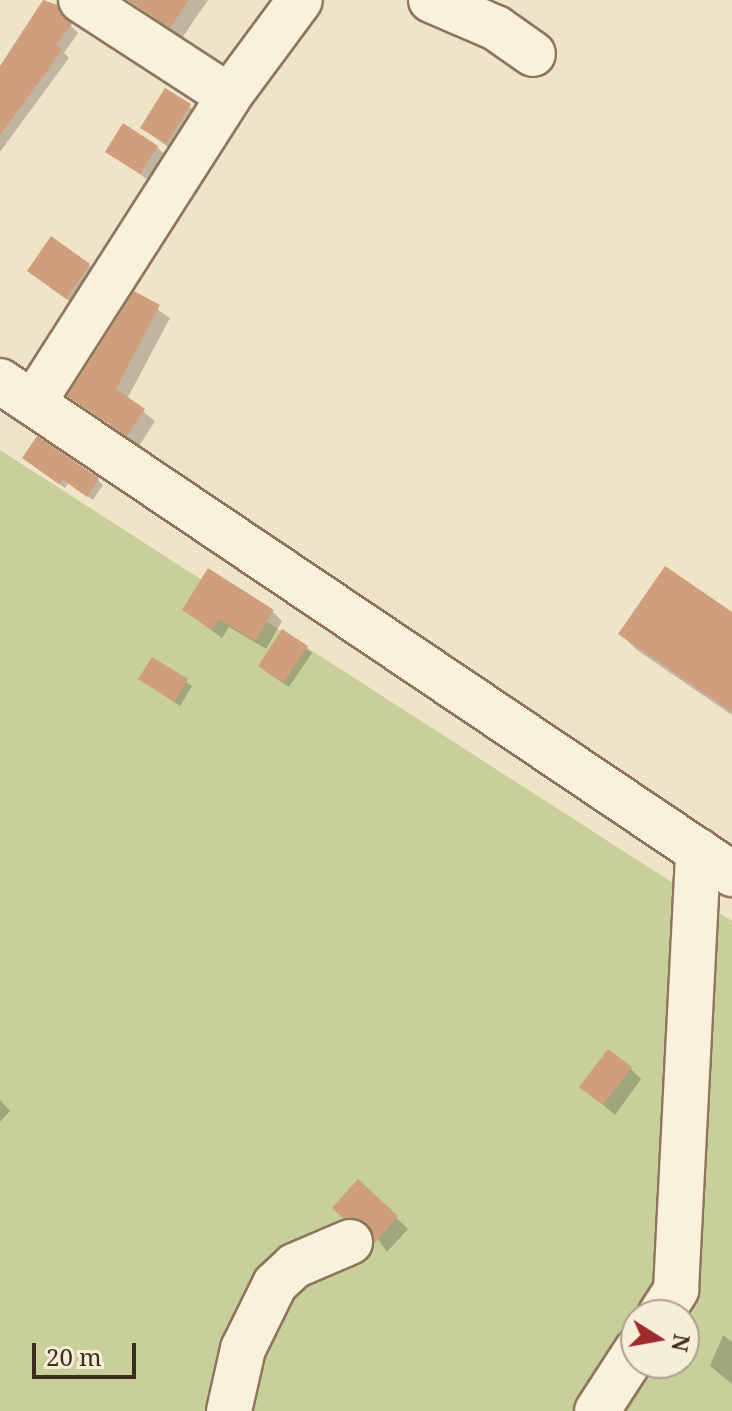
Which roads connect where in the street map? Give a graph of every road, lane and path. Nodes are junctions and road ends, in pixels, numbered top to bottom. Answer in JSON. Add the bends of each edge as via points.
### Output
{"nodes":[{"id":1,"x":81,"y":0,"type":"edge"},
{"id":2,"x":300,"y":0,"type":"edge"},
{"id":3,"x":431,"y":0,"type":"edge"},
{"id":4,"x":533,"y":54,"type":"dead end"},
{"id":5,"x":229,"y":96,"type":"junction"},
{"id":6,"x":16,"y":392,"type":"edge"},
{"id":7,"x":715,"y":863,"type":"edge"},
{"id":8,"x":350,"y":1242,"type":"dead end"},
{"id":9,"x":670,"y":1299,"type":"edge"},
{"id":10,"x":620,"y":1376,"type":"edge"},
{"id":11,"x":229,"y":1411,"type":"edge"},
{"id":12,"x":597,"y":1411,"type":"edge"}],
"edges":[{"from":1,"to":5,"type":"street"},
{"from":2,"to":5,"type":"street"},
{"from":3,"to":4,"type":"street","via":[[496,28]]},
{"from":5,"to":6,"type":"street"},
{"from":6,"to":7,"type":"street"},
{"from":7,"to":9,"type":"street","via":[[676,1290]]},
{"from":8,"to":11,"type":"street","via":[[294,1266],[275,1284],[243,1349]]},
{"from":10,"to":12,"type":"street"}]}
